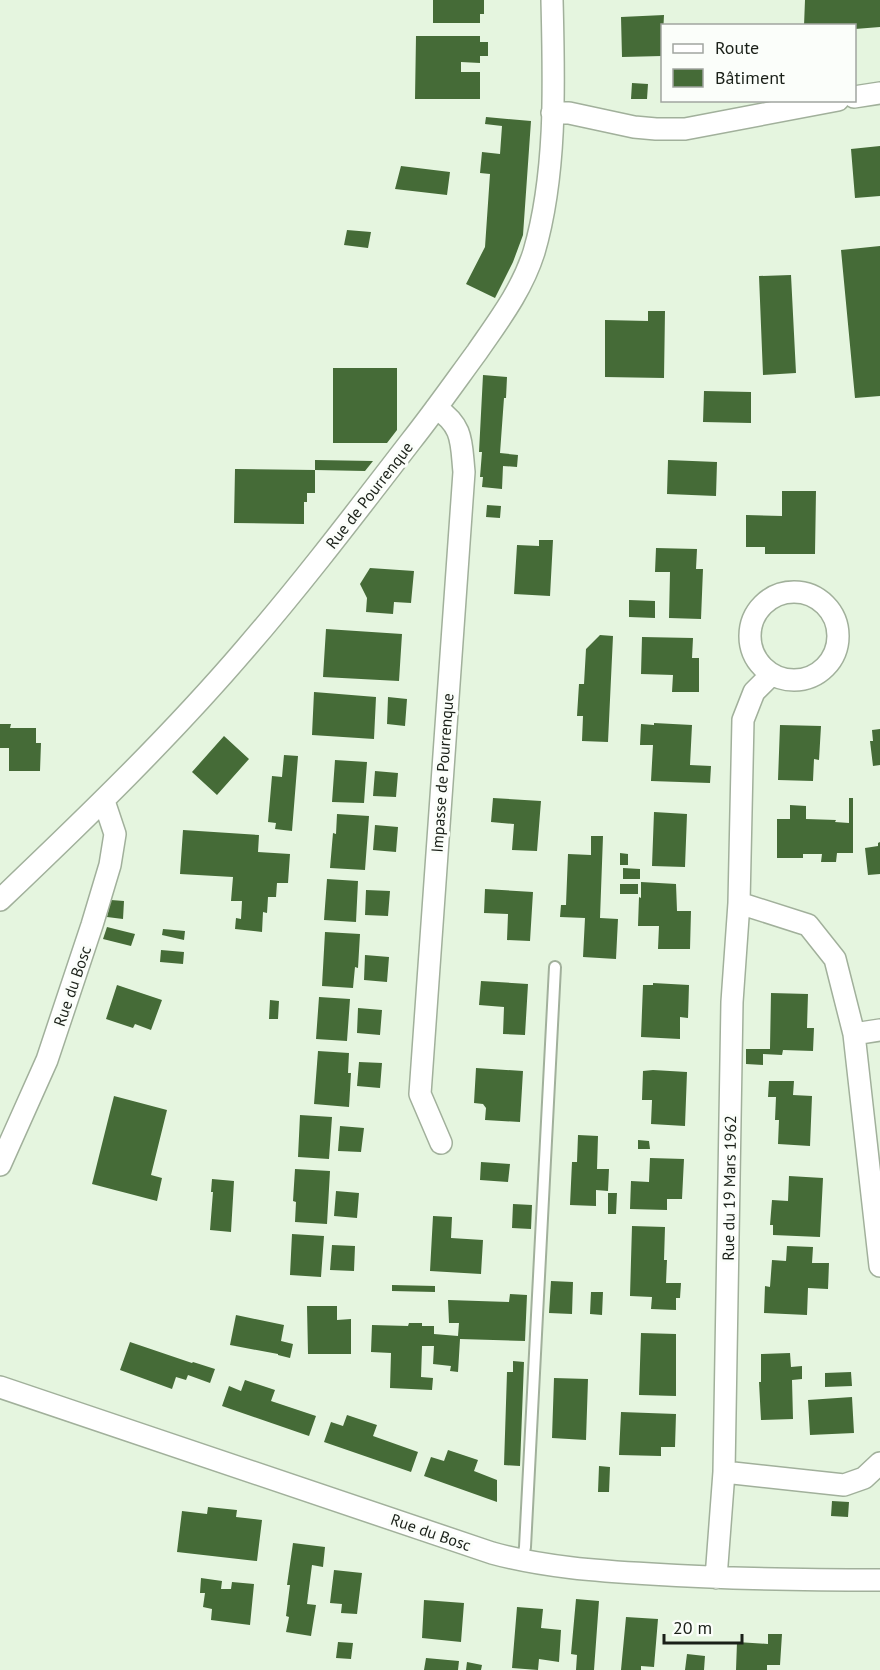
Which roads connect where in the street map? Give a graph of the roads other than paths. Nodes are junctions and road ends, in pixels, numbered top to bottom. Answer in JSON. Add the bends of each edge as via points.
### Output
{"nodes":[{"id":1,"x":552,"y":0,"type":"edge"},
{"id":2,"x":880,"y":93,"type":"edge"},
{"id":3,"x":856,"y":97,"type":"edge"},
{"id":4,"x":827,"y":102,"type":"edge"},
{"id":5,"x":552,"y":113,"type":"junction"},
{"id":6,"x":436,"y":408,"type":"junction"},
{"id":7,"x":771,"y":675,"type":"junction"},
{"id":8,"x":104,"y":801,"type":"junction"},
{"id":9,"x":0,"y":900,"type":"edge"},
{"id":10,"x":739,"y":903,"type":"junction"},
{"id":11,"x":555,"y":967,"type":"dead end"},
{"id":12,"x":880,"y":1030,"type":"edge"},
{"id":13,"x":854,"y":1034,"type":"junction"},
{"id":14,"x":441,"y":1143,"type":"dead end"},
{"id":15,"x":0,"y":1165,"type":"edge"},
{"id":16,"x":880,"y":1266,"type":"edge"},
{"id":17,"x":0,"y":1387,"type":"edge"},
{"id":18,"x":880,"y":1463,"type":"edge"},
{"id":19,"x":724,"y":1472,"type":"junction"},
{"id":20,"x":522,"y":1562,"type":"junction"},
{"id":21,"x":717,"y":1578,"type":"junction"},
{"id":22,"x":880,"y":1580,"type":"edge"}],
"edges":[{"from":1,"to":5,"type":"street","name":"Rue de Pourrenque"},
{"from":2,"to":3,"type":"street"},
{"from":4,"to":5,"type":"street","via":[[685,129],[645,128]]},
{"from":5,"to":6,"type":"street","name":"Rue de Pourrenque","via":[[553,148],[534,252],[521,285]]},
{"from":6,"to":8,"type":"street","name":"Rue de Pourrenque","via":[[245,650]]},
{"from":6,"to":14,"type":"street","name":"Impasse de Pourrenque","via":[[451,417],[460,436],[464,472],[420,1094]]},
{"from":7,"to":7,"type":"street","via":[[786,680],[814,676],[834,655],[838,626],[823,602],[810,594],[781,594],[757,610],[749,639],[760,666]]},
{"from":7,"to":10,"type":"street","name":"Rue du 19 Mars 1962","via":[[754,692],[743,720]]},
{"from":8,"to":9,"type":"street","name":"Rue de Pourrenque"},
{"from":8,"to":15,"type":"street","name":"Rue du Bosc","via":[[115,834],[110,865],[46,1060]]},
{"from":10,"to":13,"type":"street","via":[[808,925],[834,959]]},
{"from":10,"to":19,"type":"street","name":"Rue du 19 Mars 1962","via":[[732,1002]]},
{"from":11,"to":20,"type":"lane"},
{"from":12,"to":13,"type":"street"},
{"from":13,"to":16,"type":"street"},
{"from":17,"to":20,"type":"street","name":"Rue du Bosc"},
{"from":18,"to":19,"type":"street","via":[[864,1478],[844,1485]]},
{"from":19,"to":21,"type":"street","name":"Rue du 19 Mars 1962"},
{"from":20,"to":21,"type":"street","name":"Rue du Bosc","via":[[602,1572]]},
{"from":21,"to":22,"type":"street","name":"Rue du Bosc"}]}
